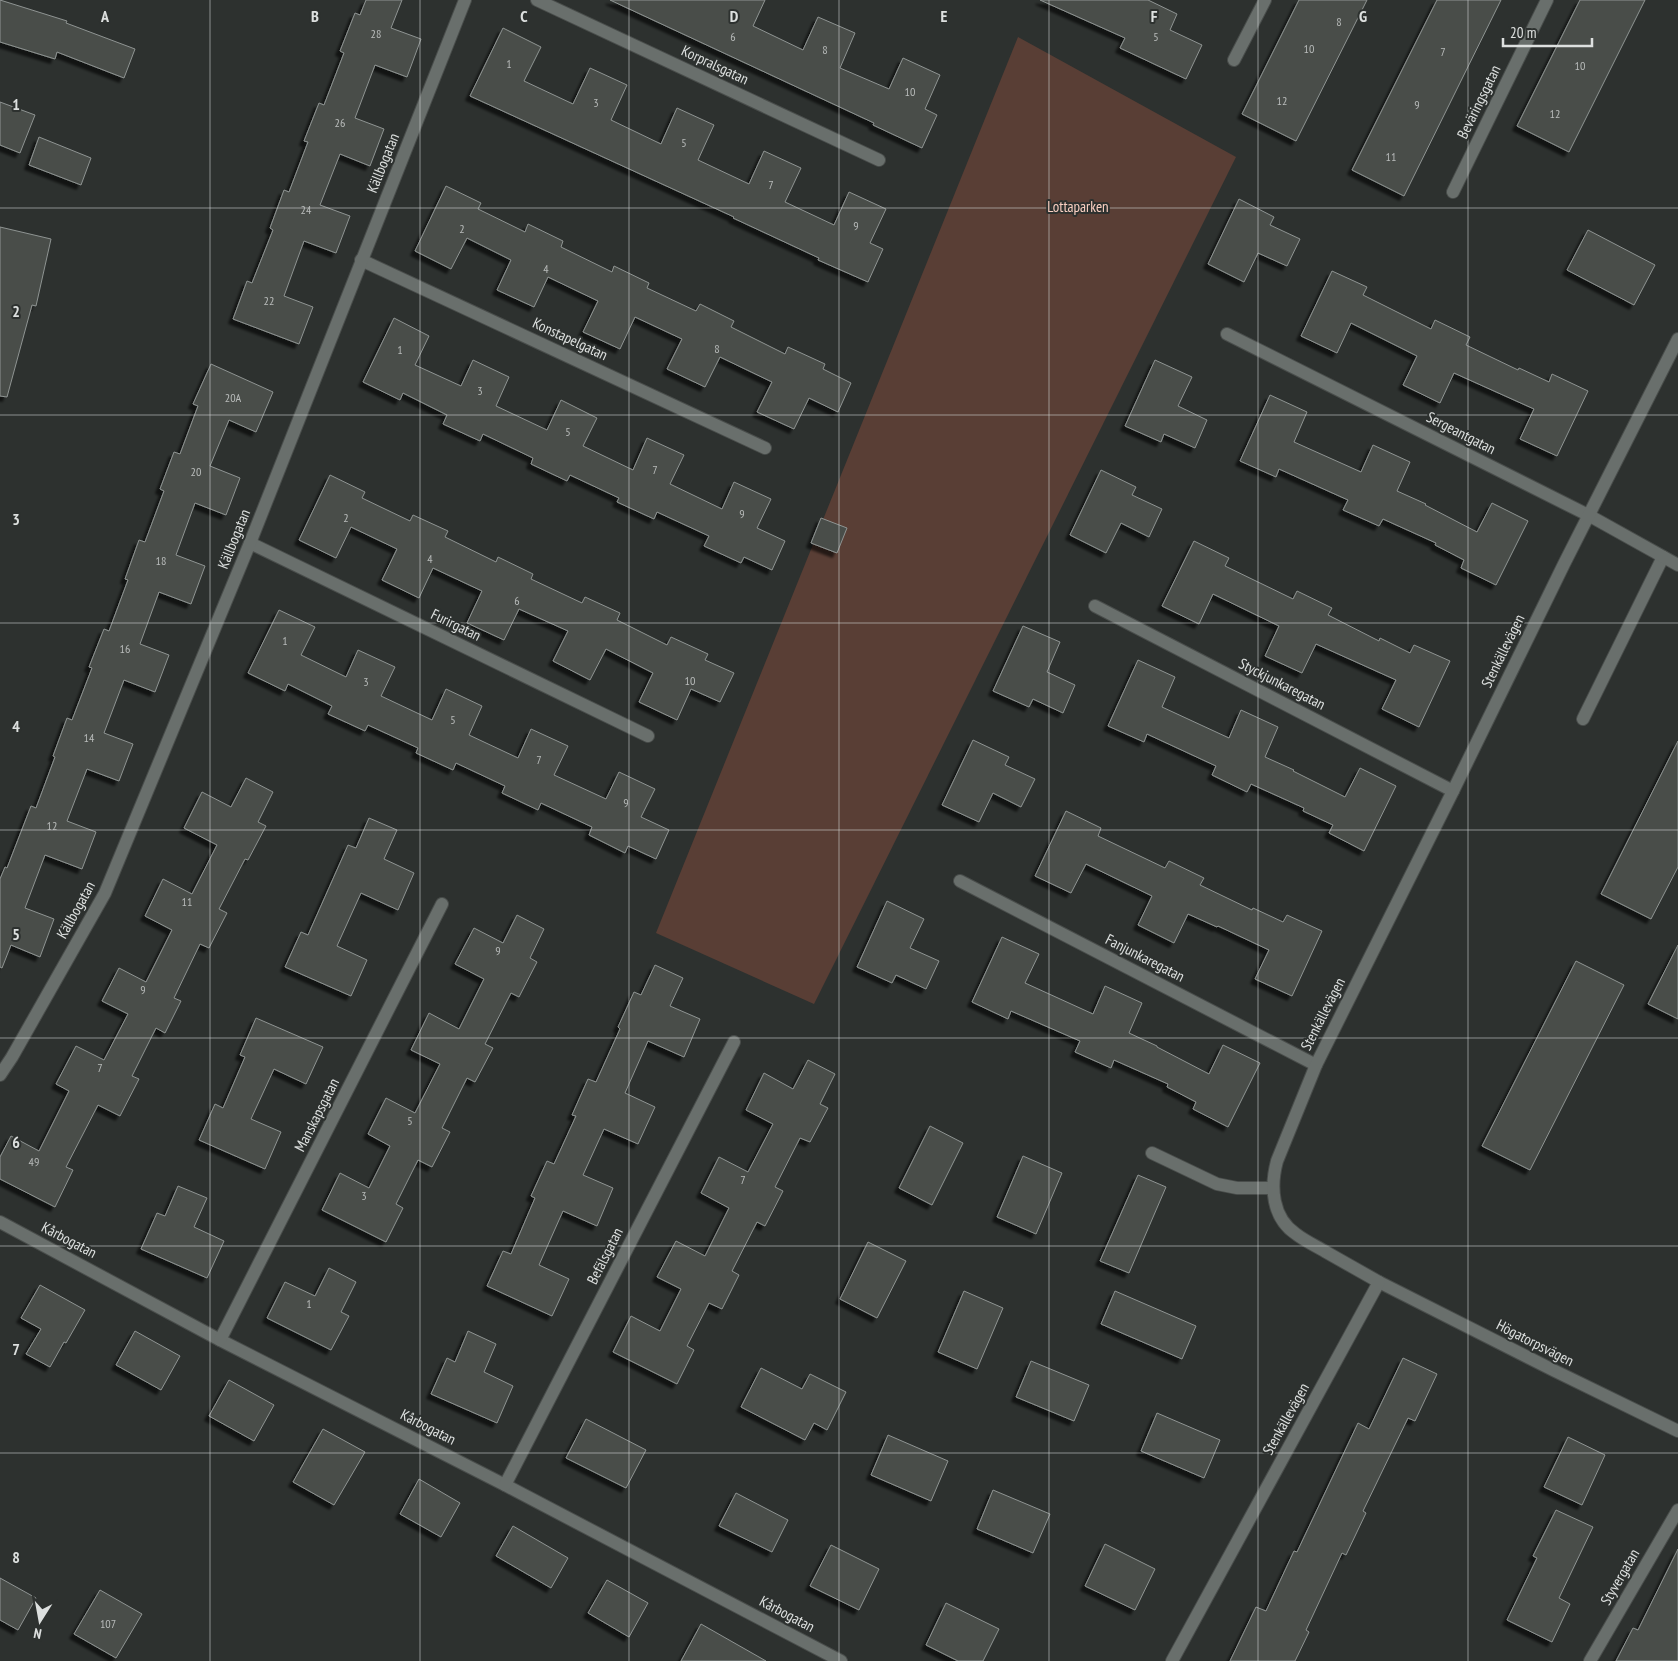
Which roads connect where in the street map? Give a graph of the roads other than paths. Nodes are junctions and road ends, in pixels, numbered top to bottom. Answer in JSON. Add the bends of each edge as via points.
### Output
{"nodes":[{"id":1,"x":465,"y":0,"type":"edge"},
{"id":2,"x":537,"y":0,"type":"edge"},
{"id":3,"x":1265,"y":0,"type":"edge"},
{"id":4,"x":1547,"y":0,"type":"edge"},
{"id":5,"x":1234,"y":60,"type":"dead end"},
{"id":6,"x":880,"y":160,"type":"dead end"},
{"id":7,"x":1453,"y":192,"type":"dead end"},
{"id":8,"x":361,"y":260,"type":"junction"},
{"id":9,"x":1227,"y":334,"type":"dead end"},
{"id":10,"x":1678,"y":339,"type":"edge"},
{"id":11,"x":765,"y":448,"type":"dead end"},
{"id":12,"x":1590,"y":516,"type":"junction"},
{"id":13,"x":250,"y":543,"type":"junction"},
{"id":14,"x":1663,"y":557,"type":"junction"},
{"id":15,"x":1678,"y":565,"type":"edge"},
{"id":16,"x":1096,"y":606,"type":"dead end"},
{"id":17,"x":1582,"y":719,"type":"dead end"},
{"id":18,"x":648,"y":736,"type":"dead end"},
{"id":19,"x":1453,"y":791,"type":"junction"},
{"id":20,"x":960,"y":881,"type":"dead end"},
{"id":21,"x":442,"y":904,"type":"dead end"},
{"id":22,"x":734,"y":1042,"type":"dead end"},
{"id":23,"x":1316,"y":1064,"type":"junction"},
{"id":24,"x":0,"y":1075,"type":"edge"},
{"id":25,"x":1152,"y":1153,"type":"dead end"},
{"id":26,"x":1272,"y":1188,"type":"junction"},
{"id":27,"x":0,"y":1222,"type":"edge"},
{"id":28,"x":1380,"y":1282,"type":"junction"},
{"id":29,"x":220,"y":1340,"type":"junction"},
{"id":30,"x":1678,"y":1431,"type":"edge"},
{"id":31,"x":505,"y":1485,"type":"junction"},
{"id":32,"x":1678,"y":1510,"type":"edge"},
{"id":33,"x":841,"y":1661,"type":"edge"},
{"id":34,"x":1172,"y":1661,"type":"edge"},
{"id":35,"x":1590,"y":1661,"type":"edge"}],
"edges":[{"from":1,"to":8,"type":"street","name":"Källbogatan"},
{"from":2,"to":6,"type":"street","name":"Korpralsgatan"},
{"from":3,"to":5,"type":"street"},
{"from":4,"to":7,"type":"street","name":"Beväringsgatan"},
{"from":8,"to":11,"type":"street","name":"Konstapelgatan"},
{"from":8,"to":13,"type":"street","name":"Källbogatan"},
{"from":9,"to":12,"type":"street","name":"Sergeantgatan"},
{"from":10,"to":12,"type":"street","name":"Stenkällevägen"},
{"from":12,"to":14,"type":"street","name":"Sergeantgatan"},
{"from":12,"to":19,"type":"street","name":"Stenkällevägen"},
{"from":13,"to":18,"type":"street","name":"Furirgatan"},
{"from":13,"to":24,"type":"street","name":"Källbogatan","via":[[105,893]]},
{"from":14,"to":15,"type":"street","name":"Sergeantgatan"},
{"from":14,"to":17,"type":"street"},
{"from":16,"to":19,"type":"street","name":"Styckjunkaregatan"},
{"from":19,"to":23,"type":"street","name":"Stenkällevägen"},
{"from":20,"to":23,"type":"street","name":"Fanjunkaregatan"},
{"from":21,"to":29,"type":"street","name":"Manskapsgatan"},
{"from":22,"to":31,"type":"street","name":"Befälsgatan"},
{"from":23,"to":26,"type":"street","name":"Stenkällevägen","via":[[1276,1161]]},
{"from":25,"to":26,"type":"street","via":[[1217,1184],[1237,1188]]},
{"from":26,"to":28,"type":"street","name":"Stenkällevägen","via":[[1281,1219],[1294,1234]]},
{"from":27,"to":29,"type":"street","name":"Kårbogatan"},
{"from":28,"to":30,"type":"street","name":"Högatorpsvägen"},
{"from":28,"to":34,"type":"street","name":"Stenkällevägen"},
{"from":29,"to":31,"type":"street","name":"Kårbogatan"},
{"from":31,"to":33,"type":"street","name":"Kårbogatan"},
{"from":32,"to":35,"type":"street","name":"Styvergatan"}]}
